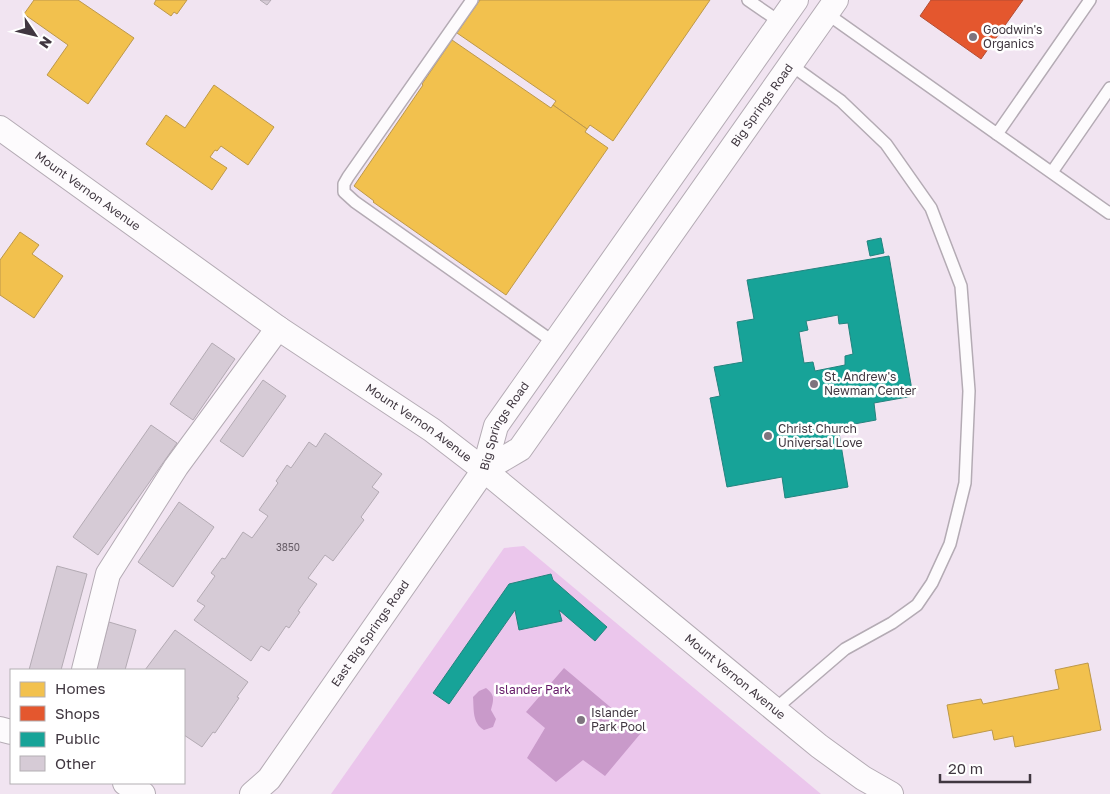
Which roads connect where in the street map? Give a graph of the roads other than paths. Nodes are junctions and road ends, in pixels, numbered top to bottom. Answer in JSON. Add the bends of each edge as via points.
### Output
{"nodes":[{"id":1,"x":472,"y":0,"type":"edge"},
{"id":2,"x":748,"y":0,"type":"edge"},
{"id":3,"x":796,"y":0,"type":"edge"},
{"id":4,"x":1090,"y":0,"type":"edge"},
{"id":5,"x":831,"y":7,"type":"edge"},
{"id":6,"x":780,"y":22,"type":"junction"},
{"id":7,"x":791,"y":65,"type":"junction"},
{"id":8,"x":1110,"y":88,"type":"edge"},
{"id":9,"x":0,"y":128,"type":"edge"},
{"id":10,"x":997,"y":134,"type":"junction"},
{"id":11,"x":1052,"y":172,"type":"junction"},
{"id":12,"x":1110,"y":212,"type":"edge"},
{"id":13,"x":278,"y":328,"type":"junction"},
{"id":14,"x":555,"y":343,"type":"junction"},
{"id":15,"x":484,"y":470,"type":"junction"},
{"id":16,"x":84,"y":669,"type":"edge"},
{"id":17,"x":774,"y":710,"type":"junction"},
{"id":18,"x":127,"y":784,"type":"edge"},
{"id":19,"x":143,"y":794,"type":"edge"},
{"id":20,"x":252,"y":794,"type":"edge"},
{"id":21,"x":891,"y":794,"type":"edge"}],
"edges":[{"from":1,"to":14,"type":"lane","via":[[344,184],[344,192]]},
{"from":2,"to":6,"type":"lane"},
{"from":3,"to":6,"type":"street","name":"Big Springs Road"},
{"from":4,"to":10,"type":"lane"},
{"from":5,"to":7,"type":"street","name":"Big Springs Road"},
{"from":5,"to":10,"type":"lane"},
{"from":6,"to":14,"type":"street","name":"Big Springs Road"},
{"from":7,"to":15,"type":"street","name":"Big Springs Road","via":[[520,449]]},
{"from":7,"to":17,"type":"lane","via":[[841,101],[886,144],[931,208],[961,286],[969,392],[965,483],[950,544],[932,584],[917,605],[845,650]]},
{"from":8,"to":11,"type":"lane"},
{"from":9,"to":13,"type":"street","name":"Mount Vernon Avenue"},
{"from":10,"to":11,"type":"lane"},
{"from":11,"to":12,"type":"lane"},
{"from":13,"to":15,"type":"street","name":"Mount Vernon Avenue","via":[[432,430]]},
{"from":13,"to":16,"type":"street","via":[[176,467],[108,574]]},
{"from":14,"to":15,"type":"street","name":"Big Springs Road","via":[[496,426]]},
{"from":15,"to":17,"type":"street","name":"Mount Vernon Avenue"},
{"from":15,"to":20,"type":"street","name":"East Big Springs Road","via":[[269,779]]},
{"from":17,"to":21,"type":"street","name":"Mount Vernon Avenue","via":[[863,778]]},
{"from":18,"to":19,"type":"street"}]}
